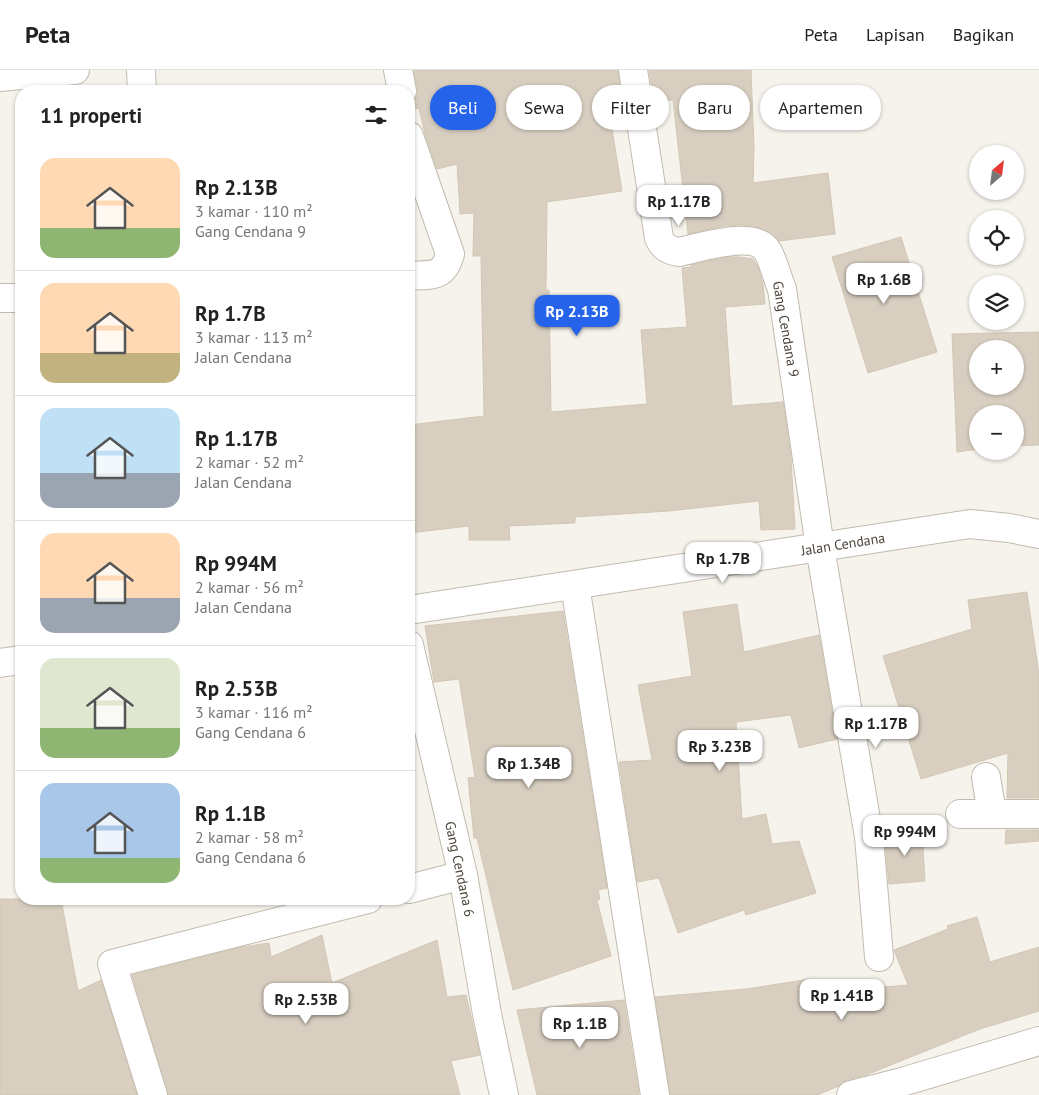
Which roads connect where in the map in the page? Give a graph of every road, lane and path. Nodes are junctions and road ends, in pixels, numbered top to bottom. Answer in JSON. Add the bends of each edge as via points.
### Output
{"nodes":[{"id":1,"x":75,"y":70,"type":"edge"},
{"id":2,"x":142,"y":70,"type":"edge"},
{"id":3,"x":398,"y":70,"type":"edge"},
{"id":4,"x":633,"y":70,"type":"edge"},
{"id":5,"x":0,"y":78,"type":"edge"},
{"id":6,"x":142,"y":85,"type":"edge"},
{"id":7,"x":401,"y":85,"type":"edge"},
{"id":8,"x":415,"y":153,"type":"edge"},
{"id":9,"x":415,"y":275,"type":"edge"},
{"id":10,"x":0,"y":298,"type":"edge"},
{"id":11,"x":15,"y":298,"type":"edge"},
{"id":12,"x":1039,"y":534,"type":"edge"},
{"id":13,"x":820,"y":547,"type":"junction"},
{"id":14,"x":575,"y":585,"type":"junction"},
{"id":15,"x":415,"y":609,"type":"edge"},
{"id":16,"x":15,"y":661,"type":"edge"},
{"id":17,"x":0,"y":663,"type":"edge"},
{"id":18,"x":415,"y":671,"type":"edge"},
{"id":19,"x":986,"y":777,"type":"dead end"},
{"id":20,"x":960,"y":814,"type":"dead end"},
{"id":21,"x":992,"y":814,"type":"junction"},
{"id":22,"x":1039,"y":814,"type":"edge"},
{"id":23,"x":463,"y":875,"type":"junction"},
{"id":24,"x":415,"y":887,"type":"edge"},
{"id":25,"x":344,"y":905,"type":"edge"},
{"id":26,"x":879,"y":957,"type":"dead end"},
{"id":27,"x":1039,"y":1040,"type":"edge"},
{"id":28,"x":904,"y":1088,"type":"edge"},
{"id":29,"x":153,"y":1095,"type":"edge"},
{"id":30,"x":504,"y":1095,"type":"edge"},
{"id":31,"x":655,"y":1095,"type":"edge"},
{"id":32,"x":851,"y":1095,"type":"edge"}],
"edges":[{"from":1,"to":5,"type":"street"},
{"from":2,"to":6,"type":"street"},
{"from":3,"to":7,"type":"street"},
{"from":4,"to":13,"type":"street","name":"Gang Cendana 9","via":[[658,238],[662,245],[679,252],[739,240],[755,241],[767,250],[782,289]]},
{"from":8,"to":9,"type":"street","via":[[450,254],[444,270]]},
{"from":10,"to":11,"type":"street"},
{"from":12,"to":13,"type":"street","name":"Jalan Cendana","via":[[970,524]]},
{"from":13,"to":14,"type":"street","name":"Jalan Cendana"},
{"from":13,"to":26,"type":"street","via":[[869,837]]},
{"from":14,"to":15,"type":"street","name":"Jalan Cendana"},
{"from":14,"to":31,"type":"street"},
{"from":16,"to":17,"type":"street"},
{"from":18,"to":23,"type":"street","name":"Gang Cendana 6"},
{"from":19,"to":21,"type":"street"},
{"from":20,"to":21,"type":"street"},
{"from":21,"to":22,"type":"street"},
{"from":23,"to":24,"type":"street"},
{"from":23,"to":30,"type":"street","name":"Gang Cendana 6","via":[[486,1014]]},
{"from":25,"to":29,"type":"street","via":[[112,964]]},
{"from":27,"to":28,"type":"street"},
{"from":28,"to":32,"type":"street"}]}
